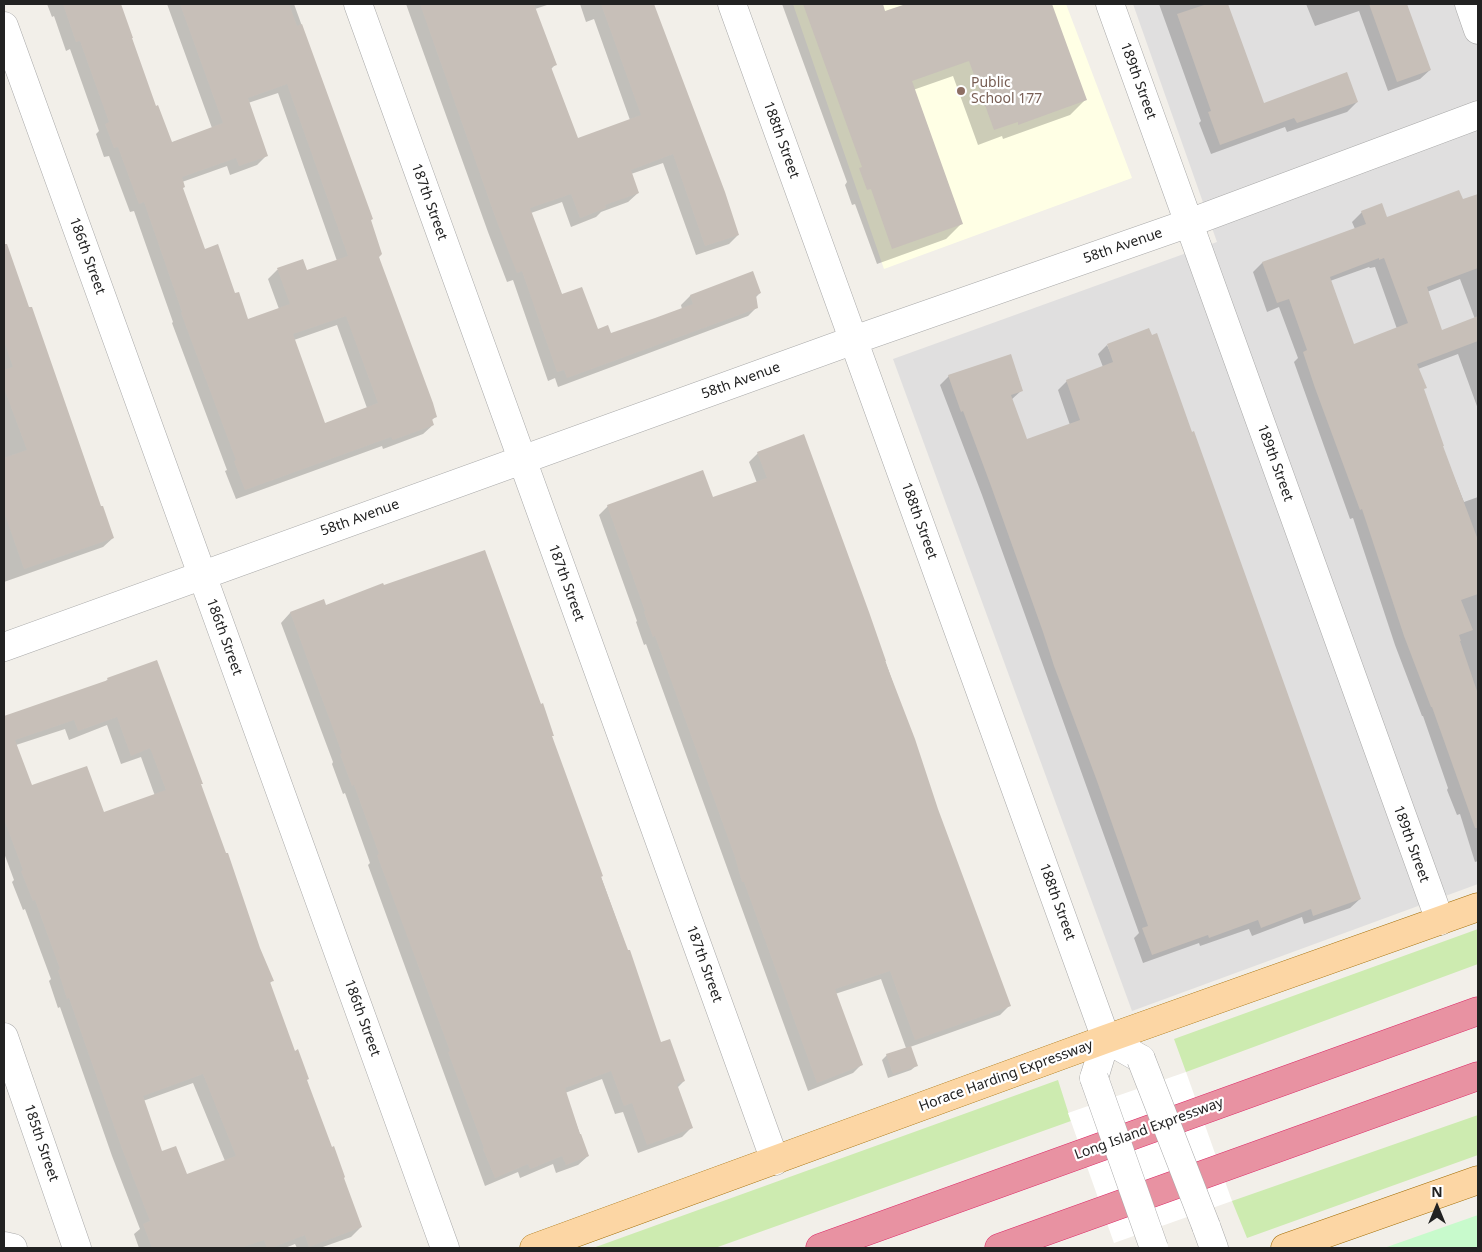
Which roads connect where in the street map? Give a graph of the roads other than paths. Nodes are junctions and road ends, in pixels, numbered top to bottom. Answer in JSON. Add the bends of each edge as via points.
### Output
{"nodes":[{"id":1,"x":358,"y":4,"type":"edge"},
{"id":2,"x":732,"y":4,"type":"edge"},
{"id":3,"x":1110,"y":4,"type":"edge"},
{"id":4,"x":1469,"y":4,"type":"edge"},
{"id":5,"x":4,"y":26,"type":"edge"},
{"id":6,"x":1478,"y":30,"type":"edge"},
{"id":7,"x":1478,"y":114,"type":"edge"},
{"id":8,"x":1189,"y":223,"type":"junction"},
{"id":9,"x":854,"y":340,"type":"junction"},
{"id":10,"x":522,"y":460,"type":"junction"},
{"id":11,"x":202,"y":576,"type":"junction"},
{"id":12,"x":4,"y":647,"type":"edge"},
{"id":13,"x":1478,"y":907,"type":"edge"},
{"id":14,"x":1440,"y":921,"type":"junction"},
{"id":15,"x":1478,"y":1010,"type":"edge"},
{"id":16,"x":4,"y":1037,"type":"edge"},
{"id":17,"x":1106,"y":1039,"type":"junction"},
{"id":18,"x":1478,"y":1076,"type":"edge"},
{"id":19,"x":775,"y":1161,"type":"junction"},
{"id":20,"x":1478,"y":1180,"type":"edge"},
{"id":21,"x":1210,"y":1237,"type":"edge"},
{"id":22,"x":4,"y":1246,"type":"edge"},
{"id":23,"x":13,"y":1248,"type":"edge"},
{"id":24,"x":77,"y":1248,"type":"edge"},
{"id":25,"x":445,"y":1248,"type":"edge"},
{"id":26,"x":534,"y":1248,"type":"edge"},
{"id":27,"x":820,"y":1248,"type":"edge"},
{"id":28,"x":999,"y":1248,"type":"edge"},
{"id":29,"x":1154,"y":1248,"type":"edge"},
{"id":30,"x":1285,"y":1248,"type":"edge"}],
"edges":[{"from":1,"to":10,"type":"street","name":"187th Street"},
{"from":2,"to":9,"type":"street","name":"188th Street"},
{"from":3,"to":8,"type":"street","name":"189th Street"},
{"from":4,"to":6,"type":"street"},
{"from":5,"to":11,"type":"street","name":"186th Street"},
{"from":7,"to":8,"type":"street","name":"58th Avenue"},
{"from":8,"to":9,"type":"street","name":"58th Avenue"},
{"from":8,"to":14,"type":"street","name":"189th Street"},
{"from":9,"to":10,"type":"street","name":"58th Avenue"},
{"from":9,"to":17,"type":"street","name":"188th Street"},
{"from":10,"to":11,"type":"street","name":"58th Avenue"},
{"from":10,"to":19,"type":"street","name":"187th Street"},
{"from":11,"to":12,"type":"street","name":"58th Avenue"},
{"from":11,"to":25,"type":"street","name":"186th Street"},
{"from":13,"to":14,"type":"main road","name":"Horace Harding Expressway"},
{"from":14,"to":17,"type":"main road","name":"Horace Harding Expressway"},
{"from":15,"to":27,"type":"highway","name":"Long Island Expressway"},
{"from":16,"to":24,"type":"street","name":"185th Street"},
{"from":17,"to":19,"type":"main road","name":"Horace Harding Expressway"},
{"from":17,"to":21,"type":"street","bridge":true,"via":[[1141,1059]]},
{"from":17,"to":29,"type":"street","bridge":true,"via":[[1094,1078]]},
{"from":18,"to":28,"type":"highway"},
{"from":19,"to":26,"type":"main road","name":"Horace Harding Expressway"},
{"from":20,"to":30,"type":"main road"},
{"from":22,"to":23,"type":"street"}]}
